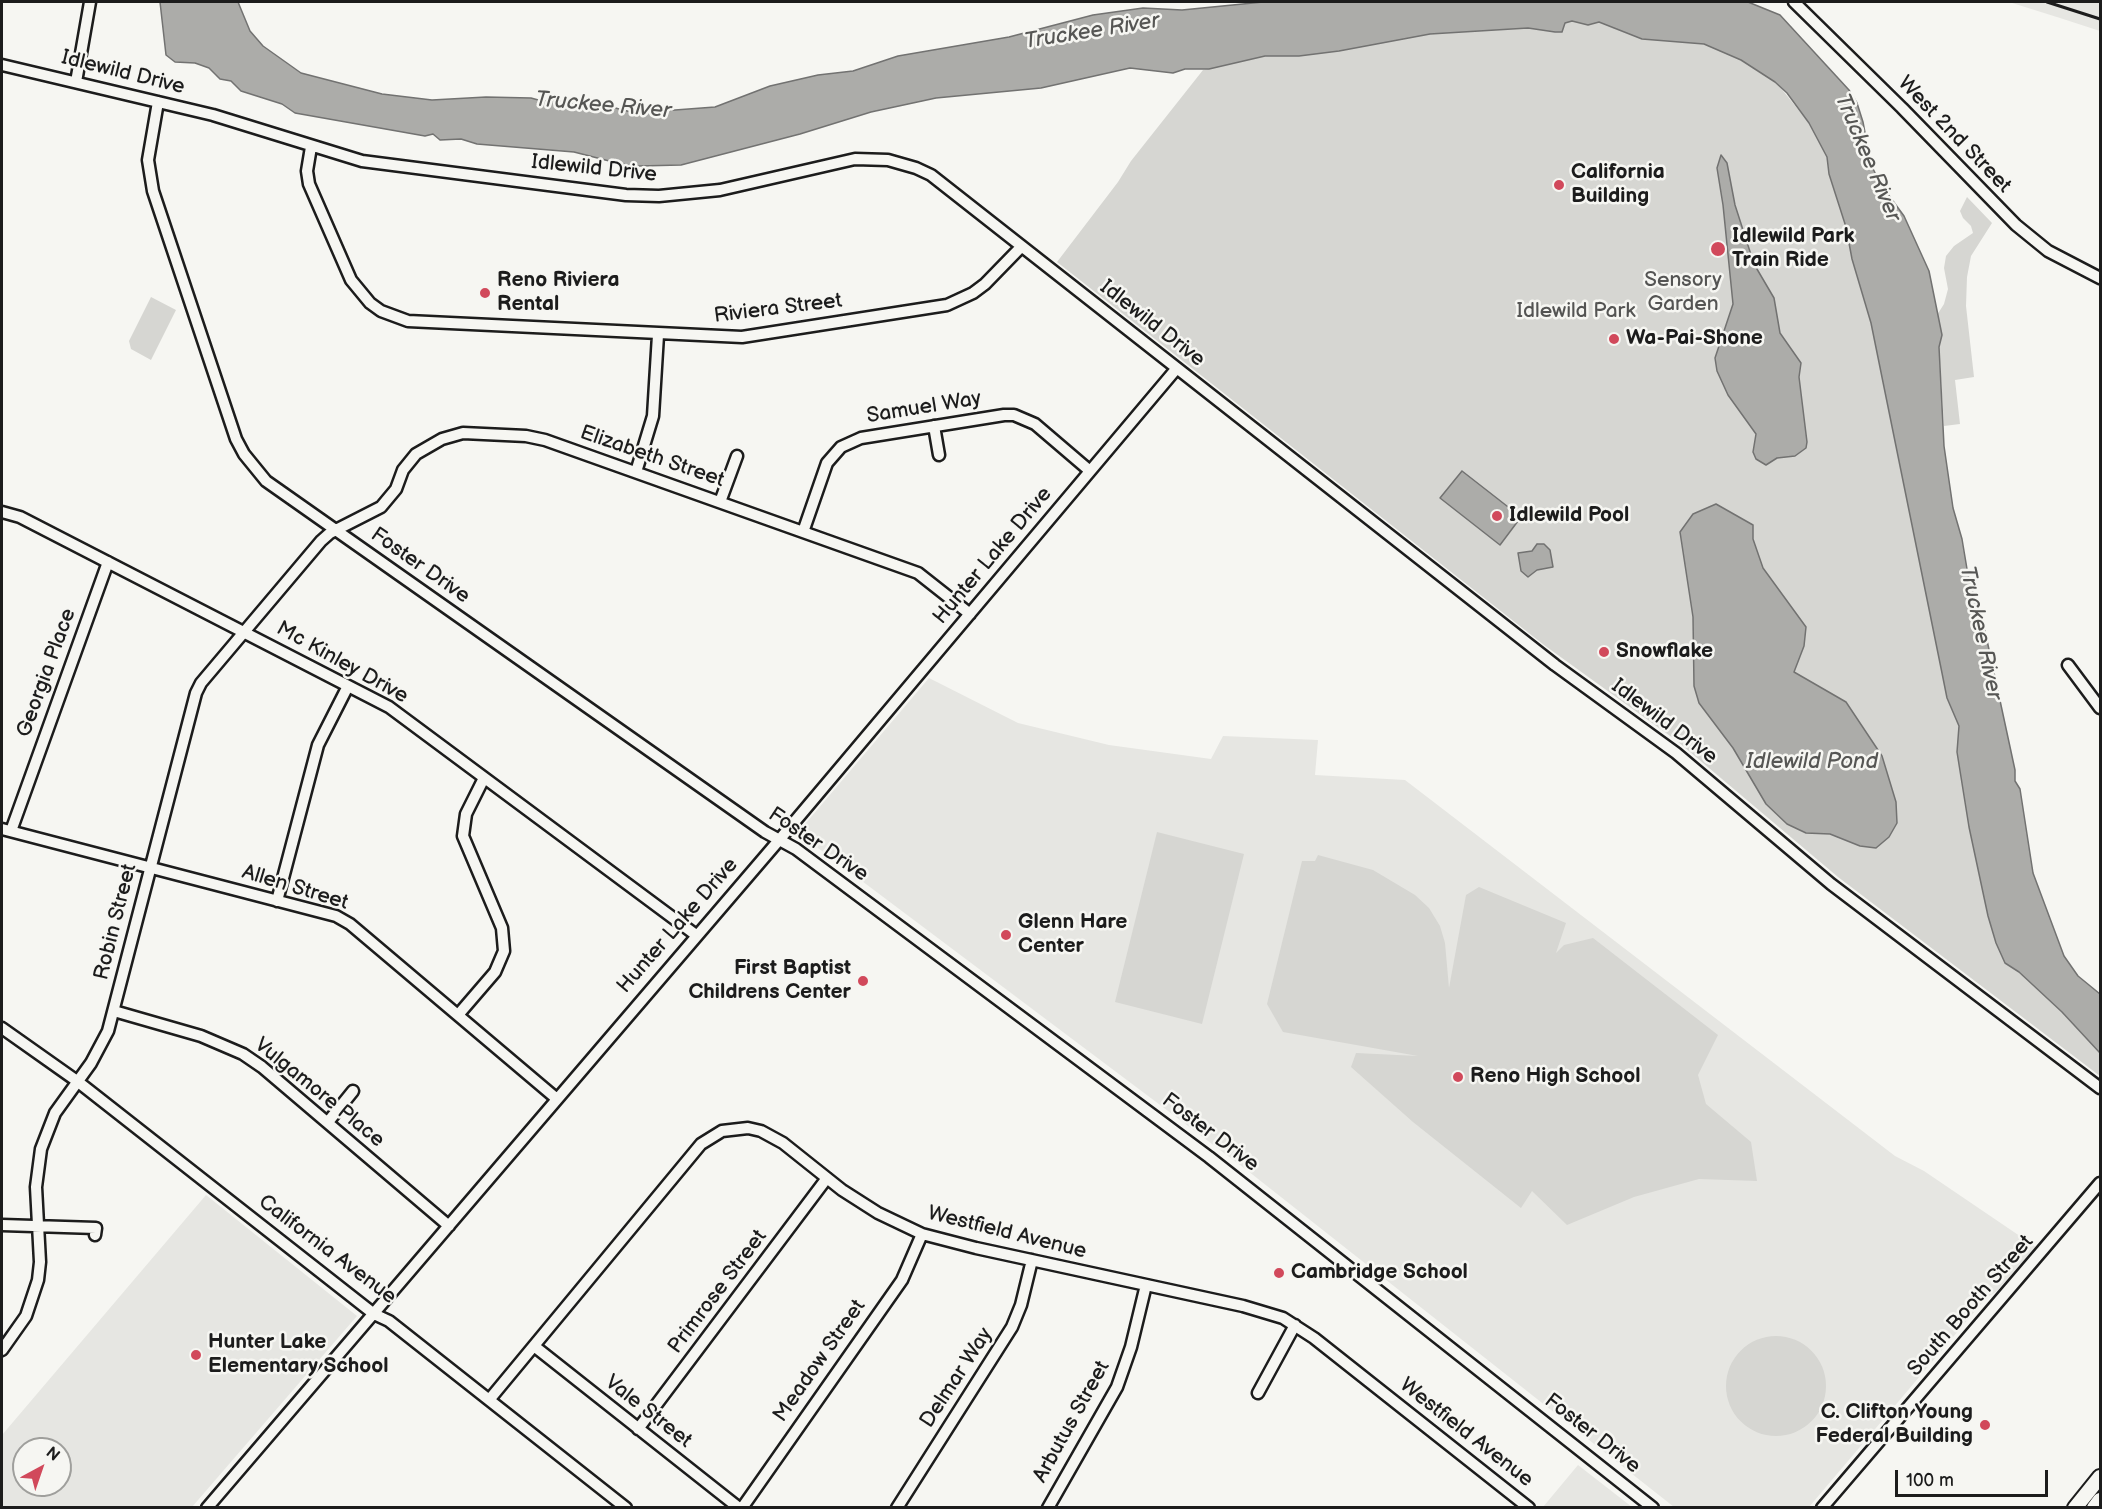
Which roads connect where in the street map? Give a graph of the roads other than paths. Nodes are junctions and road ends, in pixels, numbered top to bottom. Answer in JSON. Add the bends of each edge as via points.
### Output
{"nodes":[{"id":1,"x":90,"y":2,"type":"edge"},
{"id":2,"x":1794,"y":2,"type":"edge"},
{"id":3,"x":2,"y":65,"type":"edge"},
{"id":4,"x":76,"y":82,"type":"junction"},
{"id":5,"x":158,"y":102,"type":"junction"},
{"id":6,"x":310,"y":147,"type":"junction"},
{"id":7,"x":1022,"y":247,"type":"junction"},
{"id":8,"x":2100,"y":278,"type":"edge"},
{"id":9,"x":658,"y":335,"type":"junction"},
{"id":10,"x":1177,"y":368,"type":"junction"},
{"id":11,"x":934,"y":426,"type":"junction"},
{"id":12,"x":939,"y":455,"type":"dead end"},
{"id":13,"x":737,"y":456,"type":"dead end"},
{"id":14,"x":1090,"y":471,"type":"junction"},
{"id":15,"x":636,"y":472,"type":"junction"},
{"id":16,"x":720,"y":502,"type":"junction"},
{"id":17,"x":2,"y":512,"type":"edge"},
{"id":18,"x":336,"y":530,"type":"junction"},
{"id":19,"x":802,"y":532,"type":"junction"},
{"id":20,"x":108,"y":562,"type":"junction"},
{"id":21,"x":970,"y":614,"type":"junction"},
{"id":22,"x":244,"y":632,"type":"junction"},
{"id":23,"x":2068,"y":665,"type":"dead end"},
{"id":24,"x":348,"y":686,"type":"junction"},
{"id":25,"x":2100,"y":708,"type":"edge"},
{"id":26,"x":484,"y":778,"type":"junction"},
{"id":27,"x":6,"y":830,"type":"edge"},
{"id":28,"x":780,"y":839,"type":"junction"},
{"id":29,"x":150,"y":868,"type":"junction"},
{"id":30,"x":277,"y":901,"type":"junction"},
{"id":31,"x":696,"y":934,"type":"junction"},
{"id":32,"x":114,"y":1011,"type":"junction"},
{"id":33,"x":458,"y":1016,"type":"junction"},
{"id":34,"x":2,"y":1028,"type":"edge"},
{"id":35,"x":77,"y":1081,"type":"junction"},
{"id":36,"x":2100,"y":1088,"type":"edge"},
{"id":37,"x":353,"y":1091,"type":"dead end"},
{"id":38,"x":557,"y":1099,"type":"junction"},
{"id":39,"x":328,"y":1122,"type":"junction"},
{"id":40,"x":827,"y":1178,"type":"junction"},
{"id":41,"x":2100,"y":1183,"type":"edge"},
{"id":42,"x":2,"y":1225,"type":"edge"},
{"id":43,"x":38,"y":1226,"type":"junction"},
{"id":44,"x":449,"y":1226,"type":"junction"},
{"id":45,"x":922,"y":1234,"type":"junction"},
{"id":46,"x":95,"y":1235,"type":"dead end"},
{"id":47,"x":1032,"y":1260,"type":"junction"},
{"id":48,"x":1146,"y":1285,"type":"junction"},
{"id":49,"x":374,"y":1314,"type":"junction"},
{"id":50,"x":1295,"y":1325,"type":"junction"},
{"id":51,"x":534,"y":1346,"type":"junction"},
{"id":52,"x":2,"y":1350,"type":"edge"},
{"id":53,"x":1258,"y":1393,"type":"dead end"},
{"id":54,"x":489,"y":1400,"type":"junction"},
{"id":55,"x":639,"y":1429,"type":"junction"},
{"id":56,"x":2100,"y":1477,"type":"edge"},
{"id":57,"x":2100,"y":1500,"type":"edge"},
{"id":58,"x":207,"y":1508,"type":"edge"},
{"id":59,"x":626,"y":1508,"type":"edge"},
{"id":60,"x":741,"y":1508,"type":"edge"},
{"id":61,"x":897,"y":1508,"type":"edge"},
{"id":62,"x":1048,"y":1508,"type":"edge"},
{"id":63,"x":1529,"y":1508,"type":"edge"},
{"id":64,"x":1653,"y":1508,"type":"edge"},
{"id":65,"x":1822,"y":1508,"type":"edge"},
{"id":66,"x":2075,"y":1508,"type":"edge"},
{"id":67,"x":2094,"y":1508,"type":"edge"}],
"edges":[{"from":1,"to":4,"type":"street"},
{"from":2,"to":8,"type":"street","name":"West 2nd Street","via":[[2016,225],[2048,251]]},
{"from":3,"to":4,"type":"street","name":"Idlewild Drive"},
{"from":4,"to":5,"type":"street","name":"Idlewild Drive"},
{"from":5,"to":6,"type":"street","name":"Idlewild Drive","via":[[247,125]]},
{"from":5,"to":18,"type":"street","name":"Foster Drive","via":[[149,143],[149,176],[236,439],[267,481]]},
{"from":6,"to":7,"type":"street","name":"Idlewild Drive","via":[[362,161],[659,196],[720,190],[855,159],[888,160],[931,175]]},
{"from":6,"to":9,"type":"street","name":"Riviera Street","via":[[307,171],[314,195],[351,280],[364,298],[381,311],[417,321]]},
{"from":7,"to":9,"type":"street","name":"Riviera Street","via":[[985,284],[947,304],[742,337]]},
{"from":7,"to":10,"type":"street","name":"Idlewild Drive"},
{"from":9,"to":15,"type":"street","via":[[653,416]]},
{"from":10,"to":14,"type":"street","name":"Hunter Lake Drive"},
{"from":10,"to":36,"type":"street","name":"Idlewild Drive","via":[[1555,665],[1676,753],[1836,888]]},
{"from":11,"to":12,"type":"street"},
{"from":11,"to":14,"type":"street","name":"Samuel Way","via":[[1014,416],[1035,424]]},
{"from":11,"to":19,"type":"street","name":"Samuel Way","via":[[861,438],[841,447],[827,463]]},
{"from":13,"to":16,"type":"street"},
{"from":14,"to":21,"type":"street","name":"Hunter Lake Drive"},
{"from":15,"to":16,"type":"street","name":"Elizabeth Street"},
{"from":15,"to":18,"type":"street","name":"Elizabeth Street","via":[[526,436],[452,434],[416,454],[381,507]]},
{"from":16,"to":19,"type":"street","name":"Elizabeth Street"},
{"from":17,"to":20,"type":"street","name":"Mc Kinley Drive","via":[[20,517]]},
{"from":18,"to":22,"type":"street","name":"Robin Street","via":[[321,541]]},
{"from":18,"to":28,"type":"street","name":"Foster Drive"},
{"from":19,"to":21,"type":"street","name":"Elizabeth Street","via":[[918,573]]},
{"from":20,"to":22,"type":"street","name":"Mc Kinley Drive"},
{"from":20,"to":27,"type":"street","name":"Georgia Place"},
{"from":21,"to":28,"type":"street","name":"Hunter Lake Drive"},
{"from":22,"to":24,"type":"street","name":"Mc Kinley Drive"},
{"from":22,"to":29,"type":"street","name":"Robin Street","via":[[196,693]]},
{"from":23,"to":25,"type":"street"},
{"from":24,"to":26,"type":"street","name":"Mc Kinley Drive","via":[[389,707]]},
{"from":24,"to":30,"type":"street","via":[[318,745]]},
{"from":26,"to":31,"type":"street","name":"Mc Kinley Drive"},
{"from":26,"to":33,"type":"street","via":[[466,814],[463,836],[502,928],[504,951],[495,972]]},
{"from":27,"to":29,"type":"street","name":"Allen Street"},
{"from":28,"to":31,"type":"street","name":"Hunter Lake Drive"},
{"from":28,"to":64,"type":"street","name":"Foster Drive","via":[[1175,1131]]},
{"from":29,"to":30,"type":"street","name":"Allen Street"},
{"from":29,"to":32,"type":"street","name":"Robin Street"},
{"from":30,"to":33,"type":"street","name":"Allen Street","via":[[345,921]]},
{"from":31,"to":38,"type":"street","name":"Hunter Lake Drive"},
{"from":32,"to":35,"type":"street","name":"Robin Street","via":[[100,1048]]},
{"from":32,"to":39,"type":"street","name":"Vulgamore Place","via":[[201,1036],[243,1054]]},
{"from":33,"to":38,"type":"street","name":"Allen Street"},
{"from":34,"to":35,"type":"street","name":"California Avenue"},
{"from":35,"to":43,"type":"street","name":"Robin Street","via":[[55,1113],[41,1149],[36,1187]]},
{"from":35,"to":49,"type":"street","name":"California Avenue"},
{"from":37,"to":39,"type":"street"},
{"from":38,"to":44,"type":"street","name":"Hunter Lake Drive"},
{"from":39,"to":44,"type":"street","name":"Vulgamore Place"},
{"from":40,"to":45,"type":"street","name":"Westfield Avenue","via":[[878,1214]]},
{"from":40,"to":51,"type":"street","name":"Westfield Avenue","via":[[761,1131],[735,1128],[711,1137],[690,1156]]},
{"from":40,"to":55,"type":"street","name":"Primrose Street"},
{"from":41,"to":65,"type":"street","name":"South Booth Street"},
{"from":42,"to":43,"type":"street"},
{"from":43,"to":46,"type":"street","via":[[96,1228]]},
{"from":43,"to":52,"type":"street","name":"Robin Street","via":[[40,1262],[33,1298],[17,1331]]},
{"from":44,"to":49,"type":"street","name":"Hunter Lake Drive"},
{"from":45,"to":47,"type":"street","name":"Westfield Avenue"},
{"from":45,"to":60,"type":"street","name":"Meadow Street","via":[[902,1281]]},
{"from":47,"to":48,"type":"street","name":"Westfield Avenue"},
{"from":47,"to":61,"type":"street","name":"Delmar Way","via":[[1012,1327]]},
{"from":48,"to":50,"type":"street","name":"Westfield Avenue","via":[[1260,1310]]},
{"from":48,"to":62,"type":"street","name":"Arbutus Street","via":[[1117,1387]]},
{"from":49,"to":54,"type":"street","name":"California Avenue","via":[[389,1321]]},
{"from":49,"to":58,"type":"street","name":"Hunter Lake Drive"},
{"from":50,"to":53,"type":"street"},
{"from":50,"to":63,"type":"street","name":"Westfield Avenue"},
{"from":51,"to":54,"type":"street","name":"Westfield Avenue"},
{"from":51,"to":55,"type":"street","name":"Vale Street"},
{"from":54,"to":59,"type":"street","name":"California Avenue"},
{"from":55,"to":60,"type":"street","name":"Vale Street"},
{"from":56,"to":66,"type":"main road"},
{"from":57,"to":67,"type":"main road"}]}
